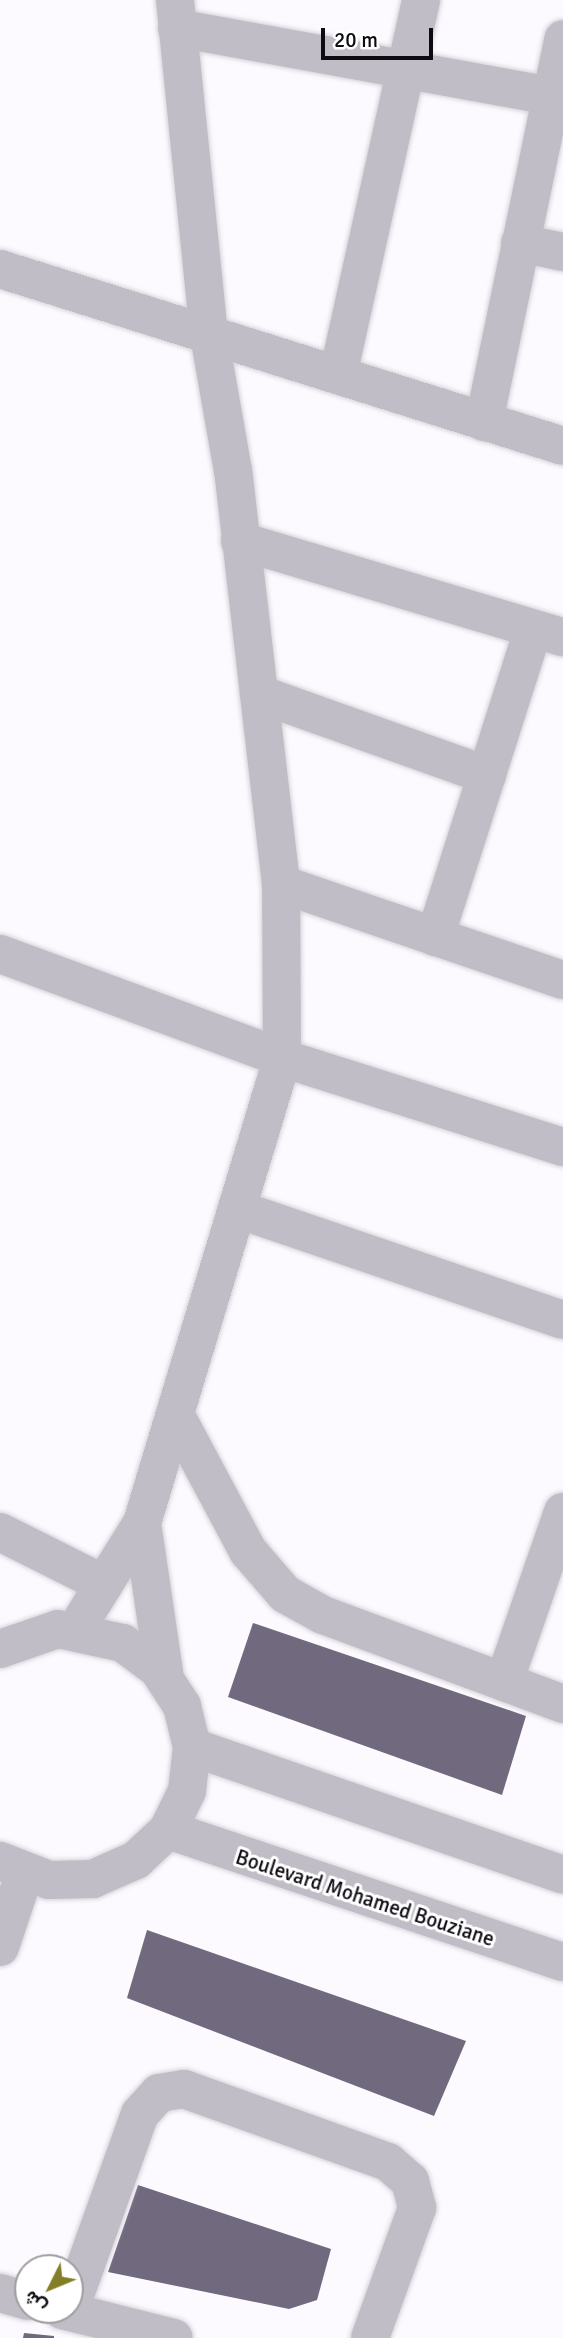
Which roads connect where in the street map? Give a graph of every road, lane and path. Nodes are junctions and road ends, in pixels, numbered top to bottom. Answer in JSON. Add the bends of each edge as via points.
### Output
{"nodes":[{"id":1,"x":421,"y":0,"type":"edge"},
{"id":2,"x":176,"y":14,"type":"edge"},
{"id":3,"x":563,"y":39,"type":"edge"},
{"id":4,"x":409,"y":70,"type":"junction"},
{"id":5,"x":557,"y":96,"type":"edge"},
{"id":6,"x":520,"y":243,"type":"junction"},
{"id":7,"x":563,"y":252,"type":"edge"},
{"id":8,"x":0,"y":269,"type":"edge"},
{"id":9,"x":209,"y":335,"type":"junction"},
{"id":10,"x":338,"y":375,"type":"junction"},
{"id":11,"x":484,"y":422,"type":"junction"},
{"id":12,"x":563,"y":446,"type":"edge"},
{"id":13,"x":240,"y":541,"type":"junction"},
{"id":14,"x":548,"y":633,"type":"edge"},
{"id":15,"x":259,"y":694,"type":"junction"},
{"id":16,"x":487,"y":775,"type":"junction"},
{"id":17,"x":281,"y":884,"type":"junction"},
{"id":18,"x":435,"y":937,"type":"junction"},
{"id":19,"x":0,"y":954,"type":"edge"},
{"id":20,"x":563,"y":981,"type":"edge"},
{"id":21,"x":282,"y":1058,"type":"junction"},
{"id":22,"x":563,"y":1147,"type":"edge"},
{"id":23,"x":237,"y":1209,"type":"junction"},
{"id":24,"x":563,"y":1320,"type":"edge"},
{"id":25,"x":177,"y":1419,"type":"junction"},
{"id":26,"x":563,"y":1512,"type":"edge"},
{"id":27,"x":142,"y":1523,"type":"junction"},
{"id":28,"x":0,"y":1532,"type":"edge"},
{"id":29,"x":104,"y":1584,"type":"junction"},
{"id":30,"x":75,"y":1631,"type":"junction"},
{"id":31,"x":0,"y":1649,"type":"edge"},
{"id":32,"x":164,"y":1679,"type":"junction"},
{"id":33,"x":504,"y":1682,"type":"junction"},
{"id":34,"x":563,"y":1704,"type":"edge"},
{"id":35,"x":192,"y":1747,"type":"junction"},
{"id":36,"x":168,"y":1830,"type":"junction"},
{"id":37,"x":12,"y":1868,"type":"edge"},
{"id":38,"x":563,"y":1875,"type":"edge"},
{"id":39,"x":0,"y":1947,"type":"edge"},
{"id":40,"x":563,"y":1962,"type":"edge"},
{"id":41,"x":84,"y":2266,"type":"edge"},
{"id":42,"x":84,"y":2314,"type":"edge"},
{"id":43,"x":174,"y":2338,"type":"edge"},
{"id":44,"x":370,"y":2338,"type":"edge"}],
"edges":[{"from":1,"to":4,"type":"street"},
{"from":2,"to":4,"type":"street"},
{"from":2,"to":9,"type":"street"},
{"from":3,"to":5,"type":"street"},
{"from":4,"to":5,"type":"street"},
{"from":4,"to":10,"type":"street"},
{"from":5,"to":6,"type":"street"},
{"from":6,"to":7,"type":"street"},
{"from":6,"to":11,"type":"street"},
{"from":8,"to":9,"type":"street"},
{"from":9,"to":10,"type":"street"},
{"from":9,"to":13,"type":"street"},
{"from":10,"to":11,"type":"street"},
{"from":11,"to":12,"type":"street"},
{"from":13,"to":14,"type":"street"},
{"from":13,"to":15,"type":"street"},
{"from":14,"to":16,"type":"street"},
{"from":15,"to":16,"type":"street"},
{"from":15,"to":17,"type":"street"},
{"from":16,"to":18,"type":"street"},
{"from":17,"to":18,"type":"street"},
{"from":17,"to":21,"type":"street"},
{"from":18,"to":20,"type":"street"},
{"from":19,"to":21,"type":"street"},
{"from":21,"to":22,"type":"street"},
{"from":21,"to":23,"type":"street"},
{"from":23,"to":24,"type":"street"},
{"from":23,"to":25,"type":"street"},
{"from":25,"to":27,"type":"street"},
{"from":25,"to":33,"type":"street","via":[[248,1551],[285,1594],[323,1615]]},
{"from":26,"to":33,"type":"street"},
{"from":27,"to":29,"type":"street"},
{"from":27,"to":32,"type":"street"},
{"from":28,"to":29,"type":"street"},
{"from":29,"to":30,"type":"street"},
{"from":30,"to":31,"type":"street","via":[[15,1639]]},
{"from":30,"to":32,"type":"street","via":[[123,1643]]},
{"from":32,"to":35,"type":"street","via":[[182,1706]]},
{"from":33,"to":34,"type":"street"},
{"from":35,"to":36,"type":"street","via":[[187,1791]]},
{"from":35,"to":38,"type":"street"},
{"from":36,"to":37,"type":"street","via":[[136,1860],[93,1879]]},
{"from":36,"to":40,"type":"street","name":"Boulevard Mohamed Bouziane"},
{"from":37,"to":39,"type":"street"},
{"from":41,"to":44,"type":"street","via":[[140,2114],[159,2094],[184,2089],[388,2162],[410,2181],[417,2208]]},
{"from":42,"to":43,"type":"street"}]}
